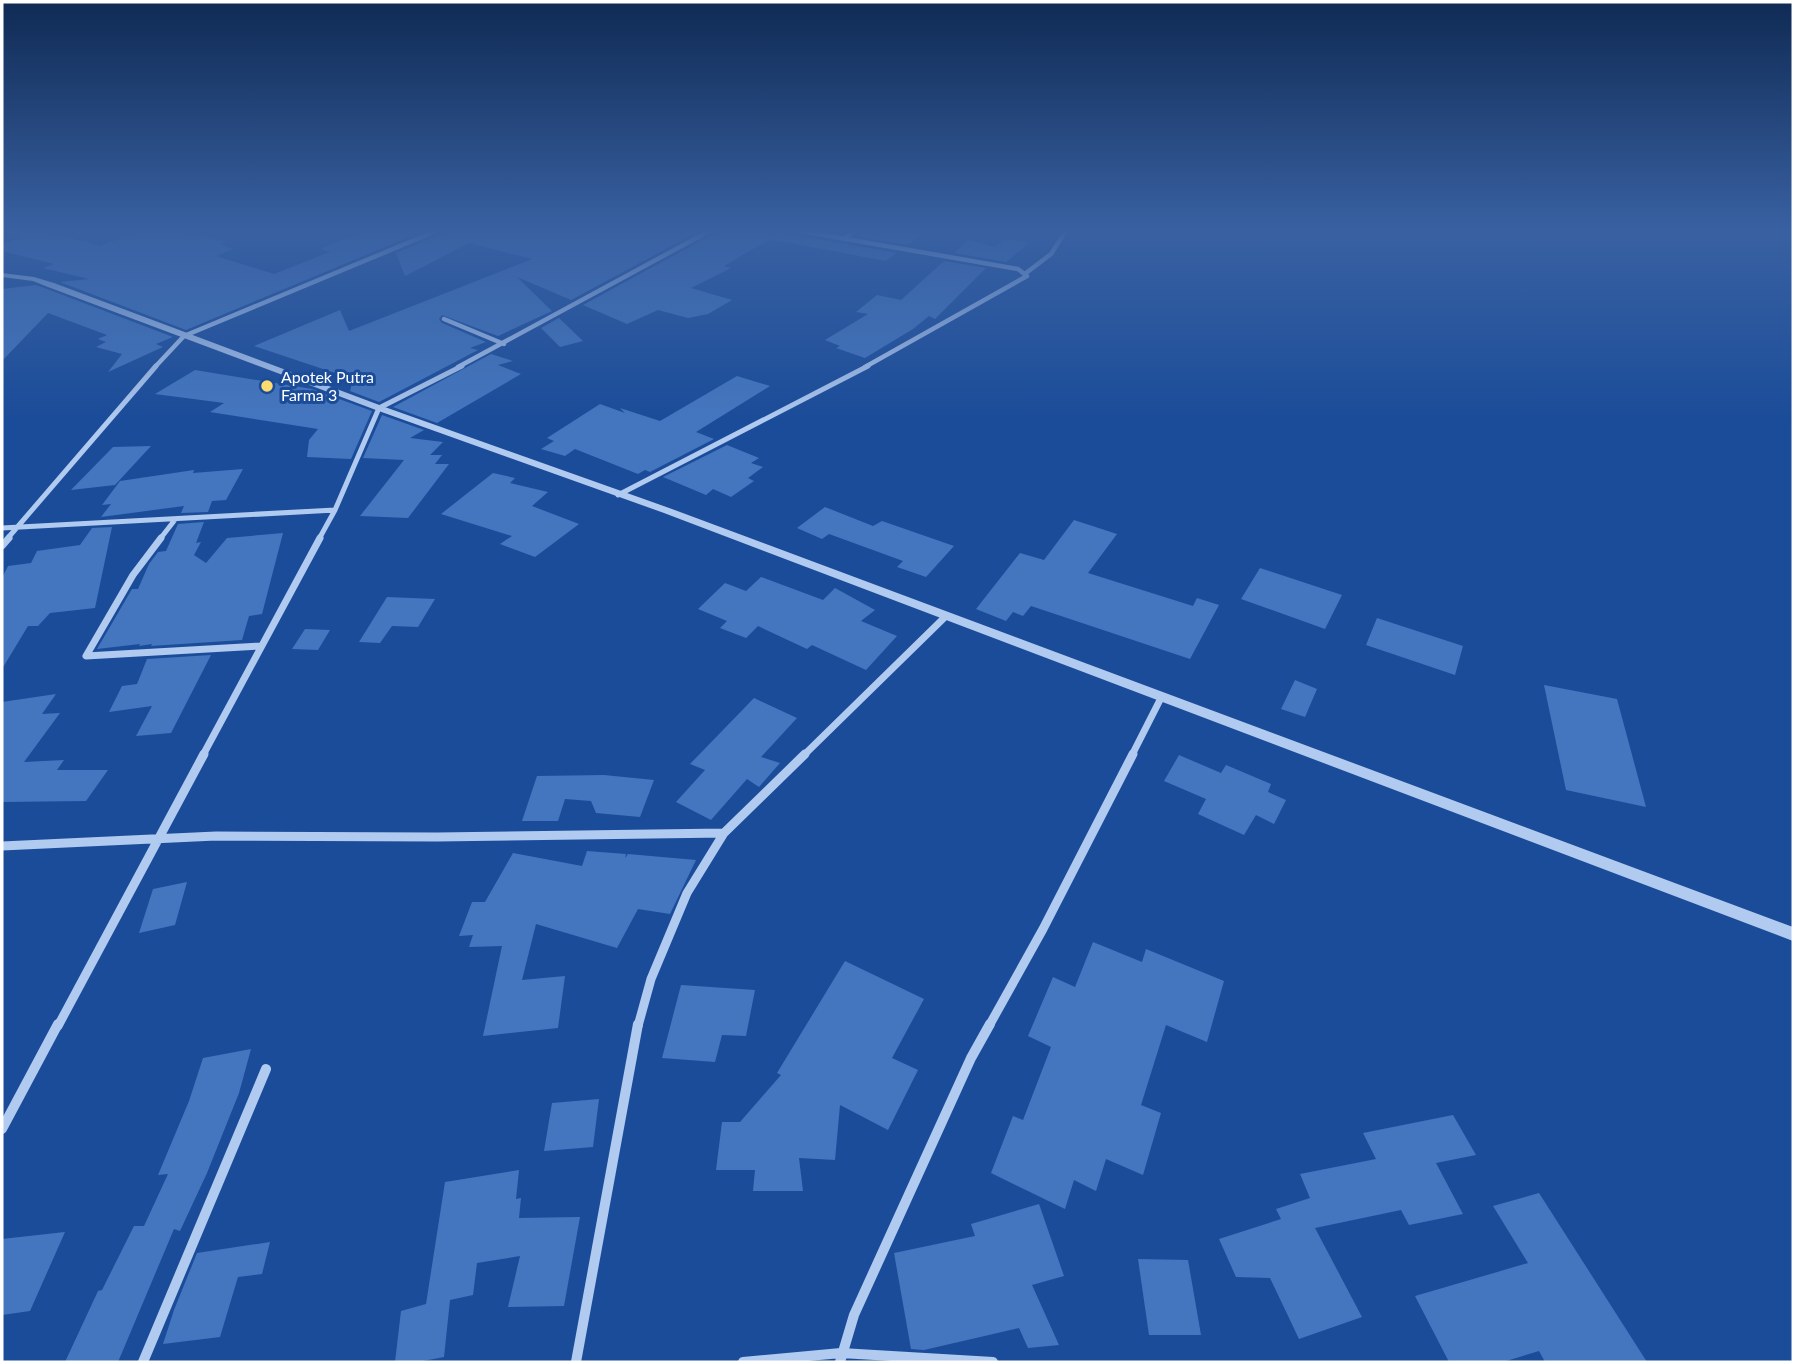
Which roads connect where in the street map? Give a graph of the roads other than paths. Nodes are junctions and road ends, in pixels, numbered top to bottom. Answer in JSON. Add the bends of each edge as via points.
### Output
{"nodes":[{"id":1,"x":71,"y":293,"type":"edge"},
{"id":2,"x":287,"y":293,"type":"edge"},
{"id":3,"x":597,"y":293,"type":"edge"},
{"id":4,"x":998,"y":293,"type":"edge"},
{"id":5,"x":444,"y":319,"type":"dead end"},
{"id":6,"x":184,"y":335,"type":"junction"},
{"id":7,"x":504,"y":344,"type":"junction"},
{"id":8,"x":379,"y":408,"type":"junction"},
{"id":9,"x":618,"y":495,"type":"junction"},
{"id":10,"x":335,"y":510,"type":"junction"},
{"id":11,"x":174,"y":521,"type":"junction"},
{"id":12,"x":19,"y":527,"type":"junction"},
{"id":13,"x":2,"y":528,"type":"edge"},
{"id":14,"x":2,"y":546,"type":"edge"},
{"id":15,"x":945,"y":617,"type":"junction"},
{"id":16,"x":260,"y":646,"type":"junction"},
{"id":17,"x":1163,"y":696,"type":"junction"},
{"id":18,"x":724,"y":833,"type":"junction"},
{"id":19,"x":156,"y":838,"type":"junction"},
{"id":20,"x":2,"y":846,"type":"edge"},
{"id":21,"x":1793,"y":934,"type":"edge"},
{"id":22,"x":266,"y":1069,"type":"dead end"},
{"id":23,"x":2,"y":1129,"type":"edge"},
{"id":24,"x":840,"y":1357,"type":"edge"},
{"id":25,"x":143,"y":1362,"type":"edge"},
{"id":26,"x":576,"y":1362,"type":"edge"},
{"id":27,"x":743,"y":1362,"type":"edge"},
{"id":28,"x":993,"y":1362,"type":"edge"}],
"edges":[{"from":1,"to":6,"type":"street"},
{"from":2,"to":6,"type":"street"},
{"from":3,"to":7,"type":"street"},
{"from":4,"to":9,"type":"street","via":[[889,355]]},
{"from":5,"to":7,"type":"street"},
{"from":6,"to":8,"type":"street"},
{"from":6,"to":12,"type":"street"},
{"from":7,"to":8,"type":"street"},
{"from":8,"to":9,"type":"street"},
{"from":8,"to":10,"type":"street"},
{"from":9,"to":15,"type":"street"},
{"from":10,"to":11,"type":"street"},
{"from":10,"to":16,"type":"street"},
{"from":11,"to":12,"type":"street"},
{"from":11,"to":16,"type":"street","via":[[133,575],[86,656]]},
{"from":12,"to":13,"type":"street"},
{"from":12,"to":14,"type":"street"},
{"from":15,"to":17,"type":"street"},
{"from":15,"to":18,"type":"street"},
{"from":16,"to":19,"type":"street"},
{"from":17,"to":21,"type":"street"},
{"from":17,"to":24,"type":"street","via":[[971,1058],[854,1315]]},
{"from":18,"to":19,"type":"street"},
{"from":18,"to":26,"type":"street","via":[[669,931],[636,1031]]},
{"from":19,"to":20,"type":"street"},
{"from":19,"to":23,"type":"street"},
{"from":22,"to":25,"type":"street"},
{"from":24,"to":27,"type":"street"},
{"from":24,"to":28,"type":"street"}]}
